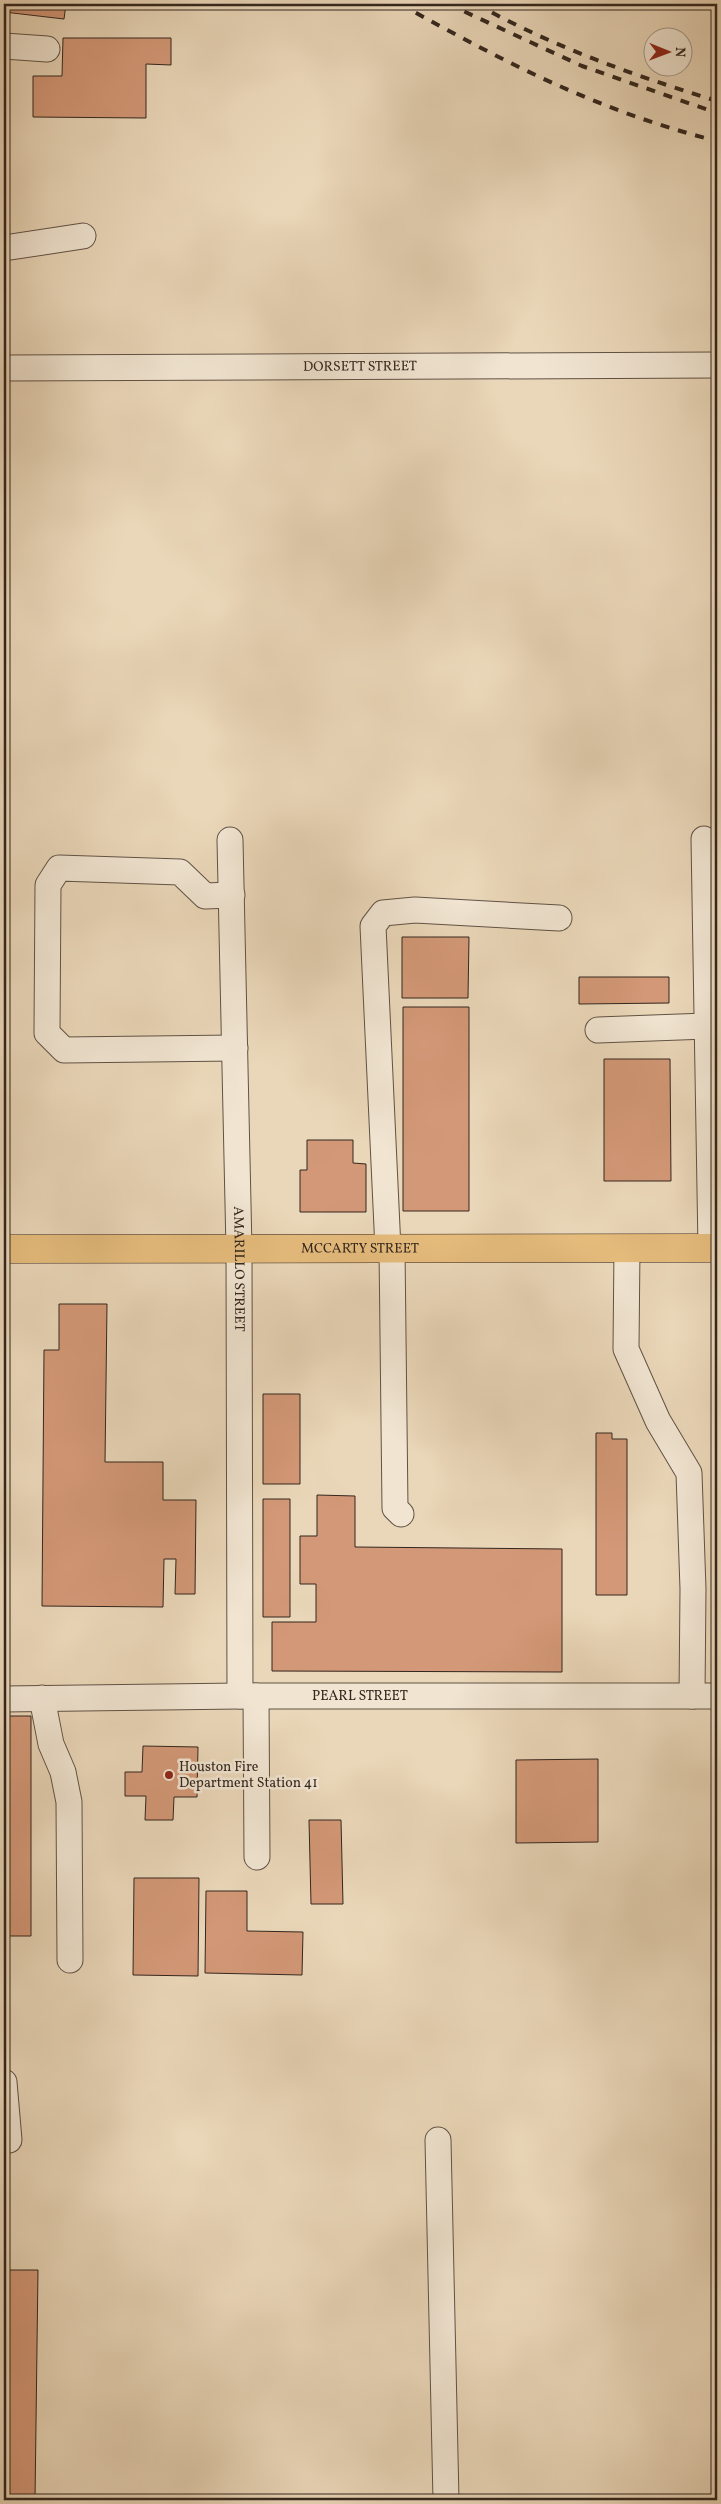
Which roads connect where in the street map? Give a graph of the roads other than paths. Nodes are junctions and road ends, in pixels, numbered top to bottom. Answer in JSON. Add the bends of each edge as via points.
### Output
{"nodes":[{"id":1,"x":4,"y":46,"type":"edge"},
{"id":2,"x":47,"y":49,"type":"dead end"},
{"id":3,"x":84,"y":236,"type":"dead end"},
{"id":4,"x":4,"y":248,"type":"edge"},
{"id":5,"x":717,"y":365,"type":"edge"},
{"id":6,"x":4,"y":368,"type":"edge"},
{"id":7,"x":704,"y":839,"type":"dead end"},
{"id":8,"x":230,"y":840,"type":"dead end"},
{"id":9,"x":232,"y":895,"type":"junction"},
{"id":10,"x":559,"y":918,"type":"dead end"},
{"id":11,"x":707,"y":1026,"type":"junction"},
{"id":12,"x":598,"y":1030,"type":"dead end"},
{"id":13,"x":235,"y":1048,"type":"junction"},
{"id":14,"x":627,"y":1248,"type":"junction"},
{"id":15,"x":714,"y":1248,"type":"edge"},
{"id":16,"x":4,"y":1249,"type":"edge"},
{"id":17,"x":239,"y":1249,"type":"junction"},
{"id":18,"x":390,"y":1249,"type":"junction"},
{"id":19,"x":401,"y":1514,"type":"dead end"},
{"id":20,"x":248,"y":1696,"type":"junction"},
{"id":21,"x":692,"y":1696,"type":"junction"},
{"id":22,"x":717,"y":1696,"type":"edge"},
{"id":23,"x":42,"y":1698,"type":"junction"},
{"id":24,"x":4,"y":1699,"type":"edge"},
{"id":25,"x":257,"y":1857,"type":"dead end"},
{"id":26,"x":70,"y":1960,"type":"dead end"},
{"id":27,"x":4,"y":2082,"type":"edge"},
{"id":28,"x":9,"y":2140,"type":"dead end"},
{"id":29,"x":438,"y":2140,"type":"dead end"},
{"id":30,"x":446,"y":2500,"type":"edge"}],
"edges":[{"from":1,"to":2,"type":"street"},
{"from":3,"to":4,"type":"street"},
{"from":5,"to":6,"type":"street","name":"DORSETT STREET"},
{"from":7,"to":11,"type":"street"},
{"from":8,"to":9,"type":"street","name":"AMARILLO STREET"},
{"from":9,"to":13,"type":"street","name":"AMARILLO STREET"},
{"from":9,"to":13,"type":"street","via":[[205,896],[180,872],[59,868],[48,885],[47,1033],[64,1050]]},
{"from":10,"to":18,"type":"street","via":[[414,910],[383,913],[373,926]]},
{"from":11,"to":12,"type":"street"},
{"from":11,"to":15,"type":"street"},
{"from":13,"to":17,"type":"street","name":"AMARILLO STREET"},
{"from":14,"to":15,"type":"main road","name":"MCCARTY STREET"},
{"from":14,"to":18,"type":"main road","name":"MCCARTY STREET"},
{"from":14,"to":21,"type":"street","via":[[626,1349],[658,1421],[689,1473]]},
{"from":16,"to":17,"type":"main road","name":"MCCARTY STREET"},
{"from":17,"to":18,"type":"main road","name":"MCCARTY STREET"},
{"from":17,"to":20,"type":"street","name":"AMARILLO STREET"},
{"from":18,"to":19,"type":"street","via":[[395,1508]]},
{"from":20,"to":21,"type":"street","name":"PEARL STREET"},
{"from":20,"to":23,"type":"street","name":"PEARL STREET"},
{"from":20,"to":25,"type":"street","name":"AMARILLO STREET"},
{"from":21,"to":22,"type":"street","name":"PEARL STREET"},
{"from":23,"to":24,"type":"street","name":"PEARL STREET"},
{"from":23,"to":26,"type":"street","via":[[51,1744],[63,1772],[69,1802]]},
{"from":27,"to":28,"type":"street"},
{"from":29,"to":30,"type":"street"}]}
